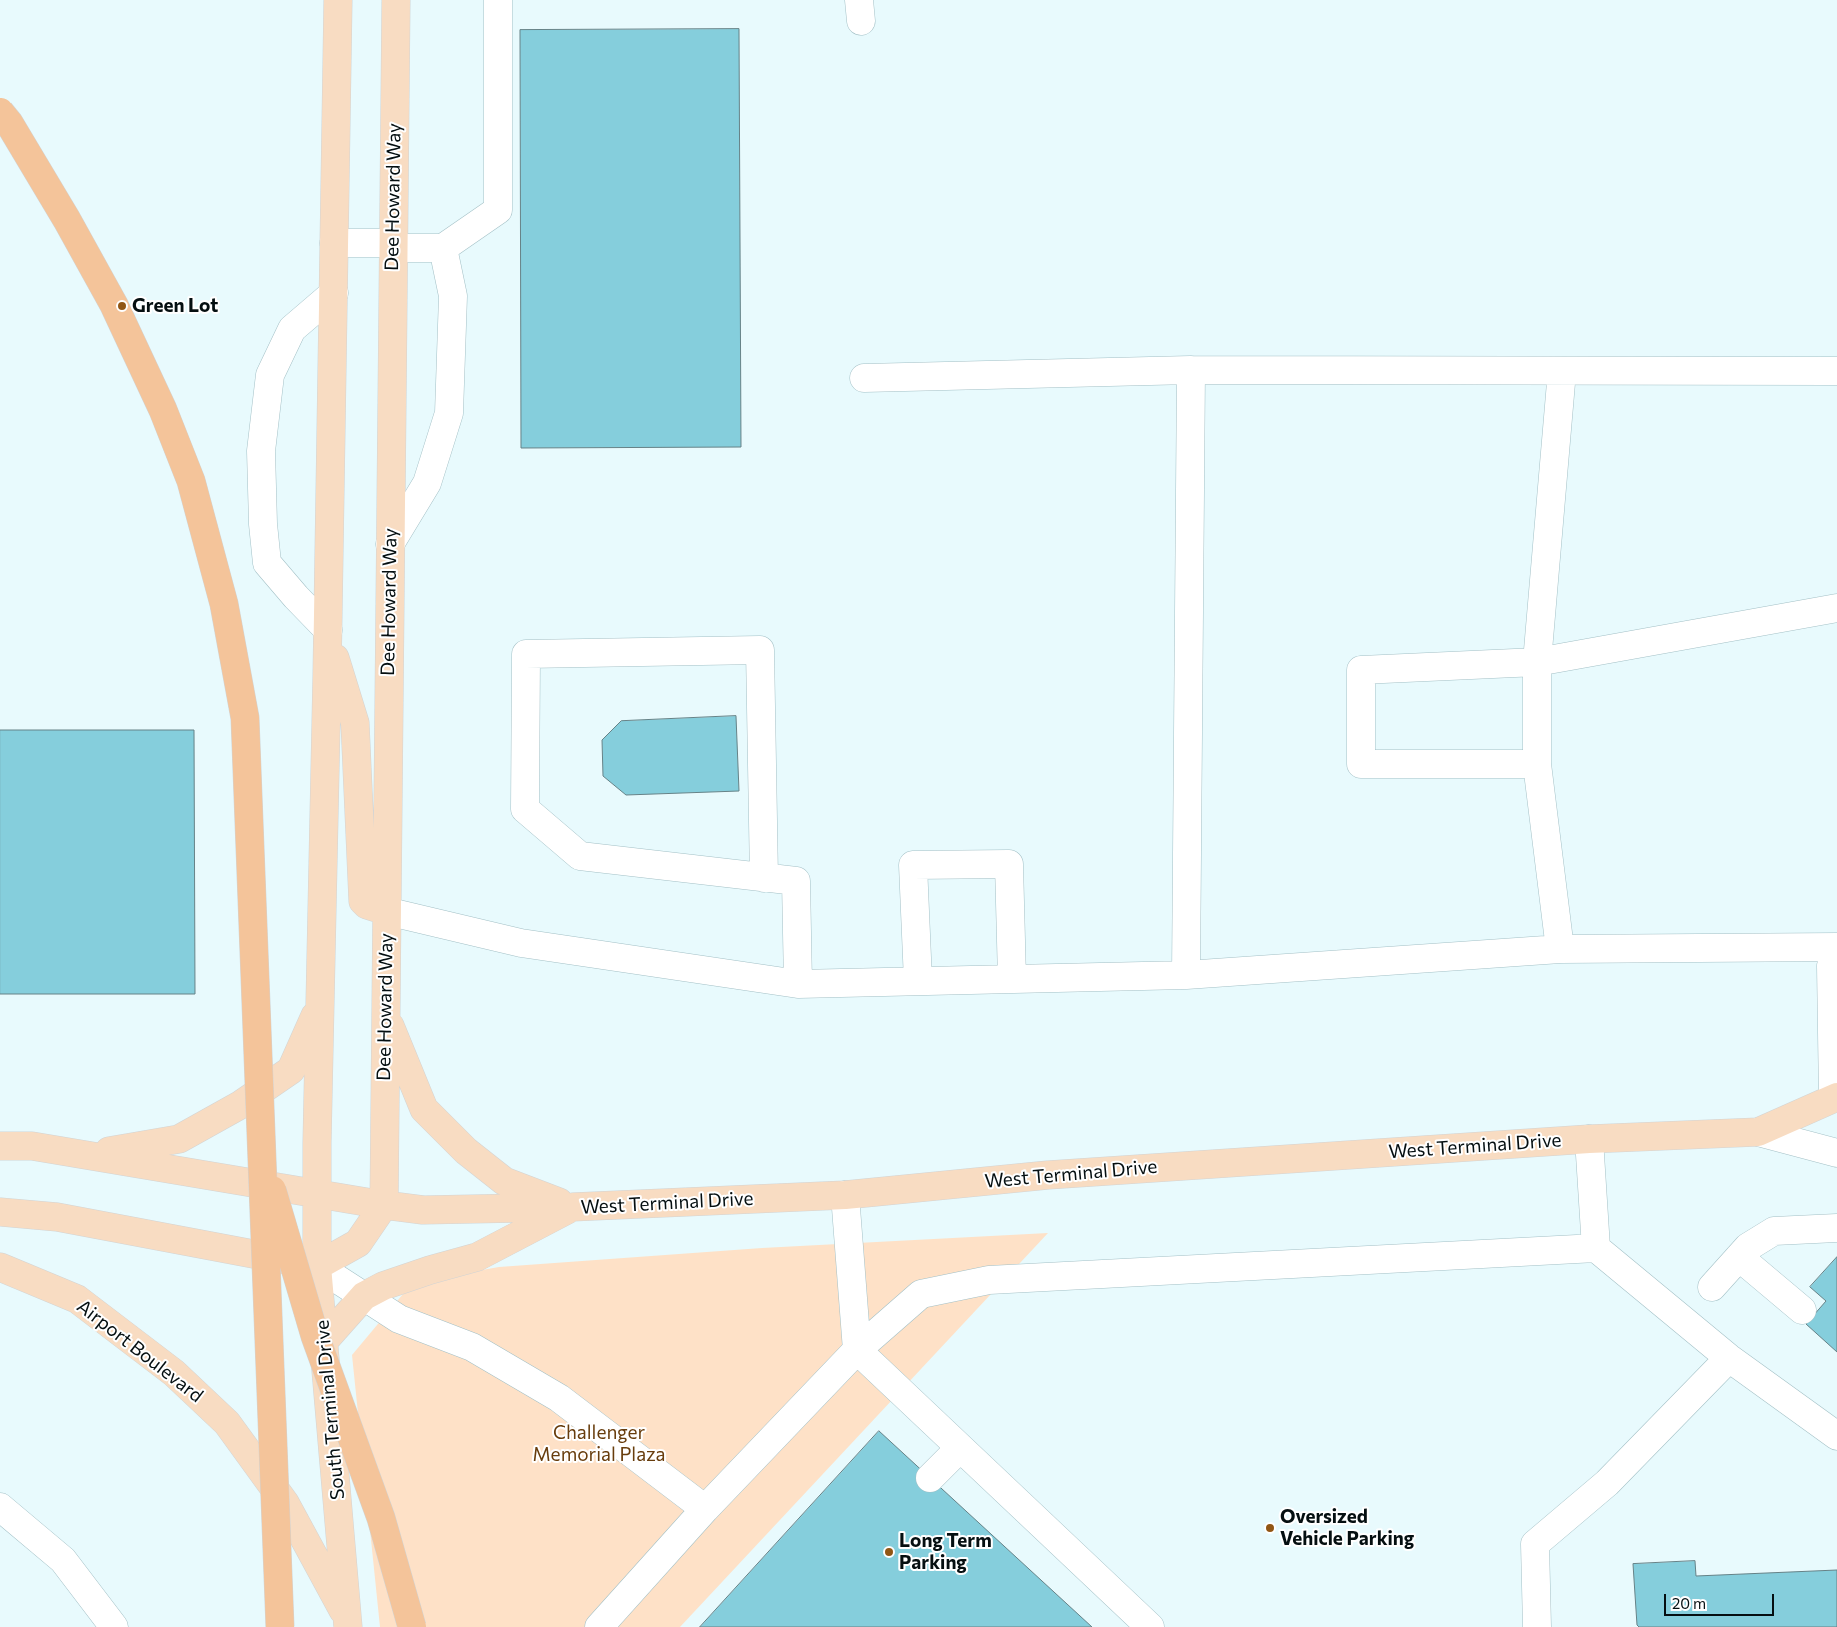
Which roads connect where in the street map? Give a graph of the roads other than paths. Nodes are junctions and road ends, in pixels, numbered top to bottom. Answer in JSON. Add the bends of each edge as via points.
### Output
{"nodes":[{"id":1,"x":338,"y":0,"type":"edge"},
{"id":2,"x":396,"y":0,"type":"edge"},
{"id":3,"x":498,"y":0,"type":"edge"},
{"id":4,"x":0,"y":112,"type":"edge"},
{"id":5,"x":334,"y":243,"type":"junction"},
{"id":6,"x":392,"y":245,"type":"junction"},
{"id":7,"x":443,"y":248,"type":"junction"},
{"id":8,"x":334,"y":294,"type":"junction"},
{"id":9,"x":1191,"y":370,"type":"junction"},
{"id":10,"x":1562,"y":371,"type":"junction"},
{"id":11,"x":1837,"y":371,"type":"edge"},
{"id":12,"x":864,"y":378,"type":"dead end"},
{"id":13,"x":390,"y":544,"type":"junction"},
{"id":14,"x":1837,"y":608,"type":"edge"},
{"id":15,"x":328,"y":632,"type":"junction"},
{"id":16,"x":1537,"y":662,"type":"junction"},
{"id":17,"x":1537,"y":764,"type":"junction"},
{"id":18,"x":764,"y":878,"type":"junction"},
{"id":19,"x":386,"y":910,"type":"junction"},
{"id":20,"x":1837,"y":948,"type":"edge"},
{"id":21,"x":1560,"y":949,"type":"junction"},
{"id":22,"x":1186,"y":975,"type":"junction"},
{"id":23,"x":1012,"y":979,"type":"junction"},
{"id":24,"x":918,"y":981,"type":"junction"},
{"id":25,"x":798,"y":984,"type":"junction"},
{"id":26,"x":320,"y":1003,"type":"junction"},
{"id":27,"x":385,"y":1013,"type":"junction"},
{"id":28,"x":1835,"y":1098,"type":"edge"},
{"id":29,"x":1758,"y":1132,"type":"junction"},
{"id":30,"x":1837,"y":1134,"type":"edge"},
{"id":31,"x":1590,"y":1138,"type":"junction"},
{"id":32,"x":0,"y":1146,"type":"edge"},
{"id":33,"x":261,"y":1150,"type":"junction"},
{"id":34,"x":1837,"y":1153,"type":"edge"},
{"id":35,"x":88,"y":1155,"type":"junction"},
{"id":36,"x":317,"y":1193,"type":"junction"},
{"id":37,"x":845,"y":1195,"type":"junction"},
{"id":38,"x":384,"y":1205,"type":"junction"},
{"id":39,"x":572,"y":1207,"type":"junction"},
{"id":40,"x":0,"y":1212,"type":"edge"},
{"id":41,"x":1837,"y":1228,"type":"edge"},
{"id":42,"x":1596,"y":1248,"type":"junction"},
{"id":43,"x":1739,"y":1257,"type":"junction"},
{"id":44,"x":317,"y":1266,"type":"junction"},
{"id":45,"x":0,"y":1267,"type":"edge"},
{"id":46,"x":1712,"y":1287,"type":"dead end"},
{"id":47,"x":364,"y":1296,"type":"junction"},
{"id":48,"x":1802,"y":1310,"type":"dead end"},
{"id":49,"x":324,"y":1340,"type":"junction"},
{"id":50,"x":857,"y":1350,"type":"junction"},
{"id":51,"x":1729,"y":1358,"type":"junction"},
{"id":52,"x":1837,"y":1436,"type":"edge"},
{"id":53,"x":960,"y":1448,"type":"junction"},
{"id":54,"x":930,"y":1478,"type":"dead end"},
{"id":55,"x":0,"y":1507,"type":"edge"},
{"id":56,"x":705,"y":1509,"type":"junction"},
{"id":57,"x":348,"y":1623,"type":"edge"},
{"id":58,"x":114,"y":1627,"type":"edge"},
{"id":59,"x":280,"y":1627,"type":"edge"},
{"id":60,"x":412,"y":1627,"type":"edge"},
{"id":61,"x":599,"y":1627,"type":"edge"},
{"id":62,"x":1150,"y":1627,"type":"edge"},
{"id":63,"x":1537,"y":1627,"type":"edge"}],
"edges":[{"from":1,"to":5,"type":"main road"},
{"from":2,"to":6,"type":"main road","name":"Dee Howard Way"},
{"from":3,"to":7,"type":"street","via":[[498,210]]},
{"from":4,"to":33,"type":"highway","bridge":true,"via":[[63,212],[110,296],[163,410],[191,481],[224,604],[245,718]]},
{"from":5,"to":6,"type":"street"},
{"from":5,"to":8,"type":"main road"},
{"from":6,"to":7,"type":"street"},
{"from":6,"to":13,"type":"main road","name":"Dee Howard Way"},
{"from":7,"to":13,"type":"street","via":[[453,296],[449,413],[427,483]]},
{"from":8,"to":15,"type":"main road"},
{"from":8,"to":15,"type":"street","via":[[292,329],[270,375],[261,451],[267,563]]},
{"from":9,"to":10,"type":"street"},
{"from":9,"to":12,"type":"street"},
{"from":9,"to":22,"type":"street"},
{"from":10,"to":11,"type":"street"},
{"from":10,"to":16,"type":"street"},
{"from":13,"to":19,"type":"main road","name":"Dee Howard Way"},
{"from":14,"to":16,"type":"street"},
{"from":15,"to":19,"type":"main road","via":[[355,723],[362,900],[367,905]]},
{"from":15,"to":26,"type":"main road"},
{"from":16,"to":17,"type":"street"},
{"from":16,"to":17,"type":"street","via":[[1361,670],[1361,764]]},
{"from":17,"to":21,"type":"street"},
{"from":18,"to":18,"type":"street","via":[[580,856],[525,809],[526,654],[760,650]]},
{"from":18,"to":25,"type":"street","via":[[796,881]]},
{"from":19,"to":25,"type":"street","via":[[521,943]]},
{"from":19,"to":27,"type":"main road","name":"Dee Howard Way"},
{"from":20,"to":21,"type":"street"},
{"from":20,"to":28,"type":"street","via":[[1831,966]]},
{"from":21,"to":22,"type":"street"},
{"from":22,"to":23,"type":"street"},
{"from":23,"to":24,"type":"street"},
{"from":23,"to":24,"type":"street","via":[[1009,864],[913,865]]},
{"from":24,"to":25,"type":"street"},
{"from":26,"to":35,"type":"main road","via":[[291,1070],[240,1105],[179,1139]]},
{"from":26,"to":36,"type":"main road"},
{"from":27,"to":38,"type":"main road","name":"Dee Howard Way"},
{"from":27,"to":39,"type":"main road","via":[[424,1109],[466,1151],[504,1181]]},
{"from":28,"to":29,"type":"main road"},
{"from":29,"to":30,"type":"street"},
{"from":29,"to":31,"type":"main road","name":"West Terminal Drive"},
{"from":29,"to":34,"type":"street"},
{"from":31,"to":37,"type":"main road","name":"West Terminal Drive","via":[[1048,1174]]},
{"from":31,"to":42,"type":"street"},
{"from":32,"to":35,"type":"main road","via":[[32,1146]]},
{"from":33,"to":59,"type":"highway","bridge":true},
{"from":33,"to":60,"type":"highway","bridge":true,"via":[[315,1336],[381,1518]]},
{"from":35,"to":36,"type":"main road"},
{"from":36,"to":38,"type":"main road"},
{"from":36,"to":44,"type":"main road","name":"South Terminal Drive"},
{"from":37,"to":39,"type":"main road","name":"West Terminal Drive"},
{"from":37,"to":50,"type":"street"},
{"from":38,"to":39,"type":"main road","name":"West Terminal Drive","via":[[423,1210]]},
{"from":38,"to":44,"type":"main road","via":[[358,1243]]},
{"from":39,"to":47,"type":"main road","via":[[477,1257],[383,1286]]},
{"from":40,"to":44,"type":"main road","via":[[57,1217]]},
{"from":41,"to":43,"type":"street","via":[[1774,1230]]},
{"from":42,"to":50,"type":"street","via":[[989,1280],[921,1294]]},
{"from":42,"to":51,"type":"street"},
{"from":43,"to":46,"type":"street"},
{"from":43,"to":48,"type":"street"},
{"from":44,"to":47,"type":"street"},
{"from":44,"to":49,"type":"main road","name":"South Terminal Drive"},
{"from":45,"to":57,"type":"main road","name":"Airport Boulevard","via":[[77,1299],[174,1373],[227,1423],[285,1503]]},
{"from":47,"to":49,"type":"main road"},
{"from":47,"to":56,"type":"street","via":[[399,1319],[472,1347],[559,1398]]},
{"from":49,"to":57,"type":"main road","name":"South Terminal Drive"},
{"from":50,"to":53,"type":"street"},
{"from":50,"to":56,"type":"street"},
{"from":51,"to":52,"type":"street"},
{"from":51,"to":63,"type":"street","via":[[1607,1483],[1535,1544]]},
{"from":53,"to":54,"type":"street"},
{"from":53,"to":62,"type":"street"},
{"from":55,"to":58,"type":"street","via":[[63,1560]]},
{"from":56,"to":61,"type":"street"}]}
